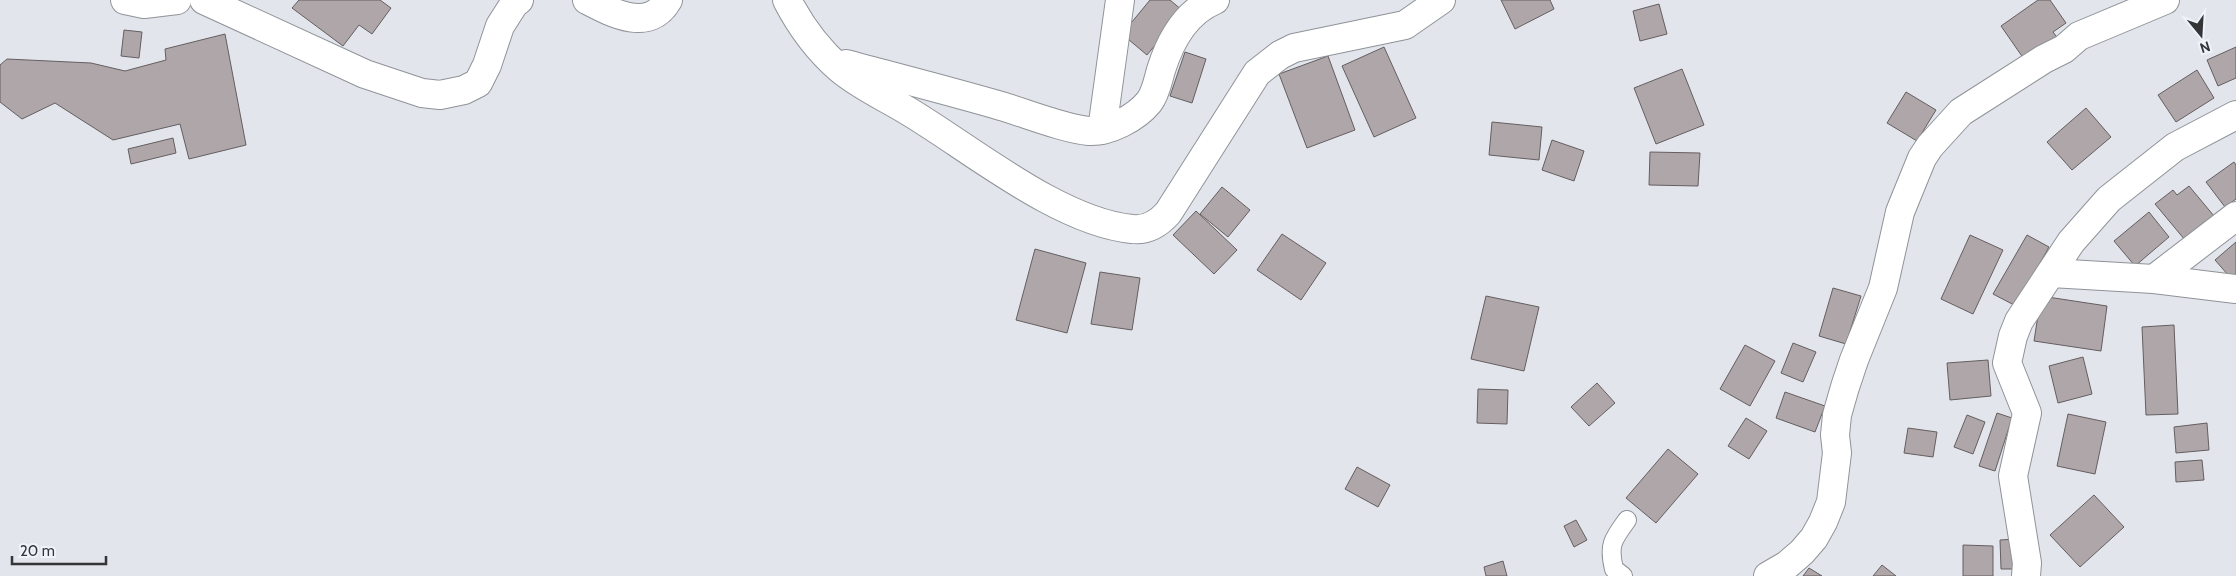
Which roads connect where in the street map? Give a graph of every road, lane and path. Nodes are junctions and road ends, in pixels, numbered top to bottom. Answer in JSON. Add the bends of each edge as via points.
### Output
{"nodes":[{"id":1,"x":125,"y":0,"type":"edge"},
{"id":2,"x":176,"y":0,"type":"edge"},
{"id":3,"x":204,"y":0,"type":"edge"},
{"id":4,"x":519,"y":0,"type":"edge"},
{"id":5,"x":587,"y":0,"type":"edge"},
{"id":6,"x":668,"y":0,"type":"edge"},
{"id":7,"x":787,"y":0,"type":"edge"},
{"id":8,"x":1120,"y":0,"type":"edge"},
{"id":9,"x":1215,"y":0,"type":"edge"},
{"id":10,"x":1441,"y":0,"type":"edge"},
{"id":11,"x":2165,"y":0,"type":"edge"},
{"id":12,"x":831,"y":60,"type":"junction"},
{"id":13,"x":2236,"y":115,"type":"edge"},
{"id":14,"x":1102,"y":130,"type":"junction"},
{"id":15,"x":2236,"y":216,"type":"edge"},
{"id":16,"x":2051,"y":273,"type":"junction"},
{"id":17,"x":2154,"y":279,"type":"junction"},
{"id":18,"x":2236,"y":289,"type":"edge"},
{"id":19,"x":1627,"y":520,"type":"dead end"},
{"id":20,"x":1623,"y":576,"type":"edge"},
{"id":21,"x":1768,"y":576,"type":"edge"},
{"id":22,"x":2026,"y":576,"type":"edge"}],
"edges":[{"from":1,"to":2,"type":"street","via":[[144,4]]},
{"from":3,"to":4,"type":"street","via":[[365,74],[406,89],[440,96],[478,83],[500,26]]},
{"from":5,"to":6,"type":"street","via":[[629,18],[647,17],[664,7]]},
{"from":7,"to":12,"type":"street","via":[[814,43]]},
{"from":8,"to":14,"type":"street"},
{"from":9,"to":14,"type":"street","via":[[1198,9],[1179,30],[1149,102],[1129,118]]},
{"from":10,"to":12,"type":"street","via":[[1406,25],[1294,48],[1267,64],[1257,73],[1168,213],[1142,230],[1082,215],[1036,193],[865,86]]},
{"from":11,"to":21,"type":"street","via":[[2079,36],[2064,49],[1961,112],[1930,146],[1900,212],[1883,288],[1854,360],[1837,415],[1837,453],[1831,502],[1814,538],[1787,565]]},
{"from":12,"to":14,"type":"street","via":[[1078,129]]},
{"from":13,"to":16,"type":"street","via":[[2175,147],[2109,199],[2082,227]]},
{"from":15,"to":17,"type":"street"},
{"from":16,"to":17,"type":"street"},
{"from":16,"to":22,"type":"street","via":[[2012,336],[2007,363],[2027,413],[2013,476],[2027,563]]},
{"from":17,"to":18,"type":"street"},
{"from":19,"to":20,"type":"lane","via":[[1615,536],[1610,553],[1614,569]]}]}
